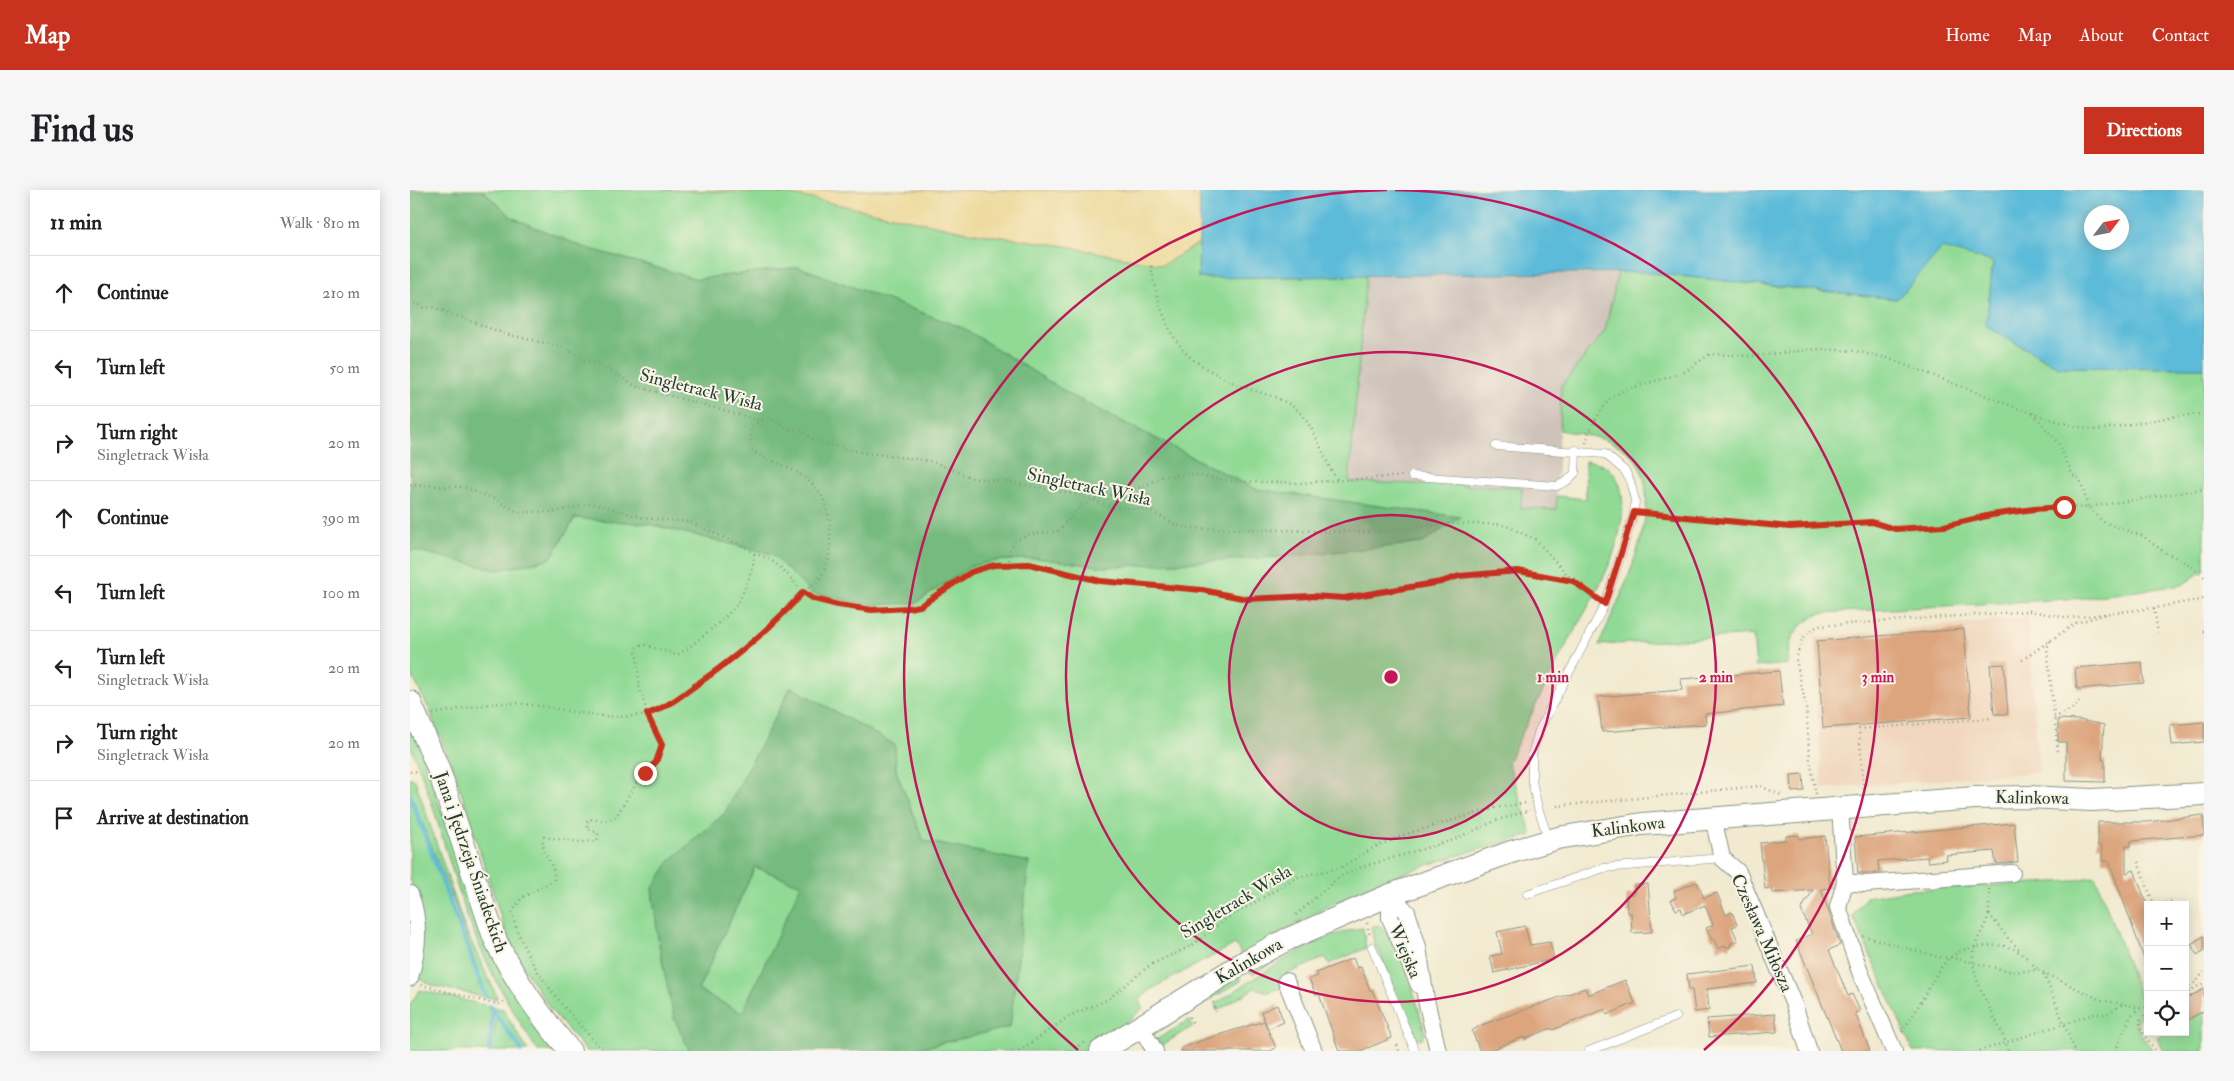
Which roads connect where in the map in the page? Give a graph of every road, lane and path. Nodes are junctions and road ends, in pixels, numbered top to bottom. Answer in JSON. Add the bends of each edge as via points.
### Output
{"nodes":[{"id":1,"x":1151,"y":266,"type":"dead end"},
{"id":2,"x":410,"y":301,"type":"edge"},
{"id":3,"x":2033,"y":413,"type":"junction"},
{"id":4,"x":2204,"y":414,"type":"edge"},
{"id":5,"x":762,"y":420,"type":"junction"},
{"id":6,"x":1496,"y":446,"type":"dead end"},
{"id":7,"x":1580,"y":451,"type":"junction"},
{"id":8,"x":1412,"y":476,"type":"joint"},
{"id":9,"x":1338,"y":481,"type":"junction"},
{"id":10,"x":410,"y":485,"type":"edge"},
{"id":11,"x":2204,"y":490,"type":"edge"},
{"id":12,"x":1092,"y":500,"type":"junction"},
{"id":13,"x":2088,"y":507,"type":"junction"},
{"id":14,"x":1634,"y":512,"type":"junction"},
{"id":15,"x":754,"y":554,"type":"junction"},
{"id":16,"x":1009,"y":565,"type":"junction"},
{"id":17,"x":2204,"y":577,"type":"edge"},
{"id":18,"x":1573,"y":581,"type":"junction"},
{"id":19,"x":803,"y":592,"type":"junction"},
{"id":20,"x":2204,"y":599,"type":"edge"},
{"id":21,"x":1605,"y":604,"type":"junction"},
{"id":22,"x":2154,"y":608,"type":"junction"},
{"id":23,"x":2108,"y":613,"type":"junction"},
{"id":24,"x":2158,"y":633,"type":"dead end"},
{"id":25,"x":2050,"y":641,"type":"junction"},
{"id":26,"x":2022,"y":660,"type":"dead end"},
{"id":27,"x":2081,"y":699,"type":"dead end"},
{"id":28,"x":412,"y":713,"type":"edge"},
{"id":29,"x":647,"y":714,"type":"junction"},
{"id":30,"x":1992,"y":718,"type":"dead end"},
{"id":31,"x":2054,"y":718,"type":"junction"},
{"id":32,"x":2058,"y":752,"type":"dead end"},
{"id":33,"x":417,"y":771,"type":"dead end"},
{"id":34,"x":410,"y":772,"type":"edge"},
{"id":35,"x":2204,"y":794,"type":"edge"},
{"id":36,"x":1865,"y":796,"type":"dead end"},
{"id":37,"x":1817,"y":799,"type":"dead end"},
{"id":38,"x":1536,"y":801,"type":"junction"},
{"id":39,"x":1840,"y":808,"type":"junction"},
{"id":40,"x":1714,"y":818,"type":"junction"},
{"id":41,"x":1550,"y":840,"type":"junction"},
{"id":42,"x":1722,"y":858,"type":"junction"},
{"id":43,"x":2138,"y":862,"type":"dead end"},
{"id":44,"x":2012,"y":873,"type":"dead end"},
{"id":45,"x":1989,"y":875,"type":"junction"},
{"id":46,"x":1844,"y":882,"type":"junction"},
{"id":47,"x":410,"y":894,"type":"edge"},
{"id":48,"x":1527,"y":894,"type":"dead end"},
{"id":49,"x":1390,"y":895,"type":"junction"},
{"id":50,"x":2153,"y":901,"type":"edge"},
{"id":51,"x":1989,"y":914,"type":"junction"},
{"id":52,"x":1367,"y":924,"type":"dead end"},
{"id":53,"x":1848,"y":937,"type":"junction"},
{"id":54,"x":1372,"y":947,"type":"joint"},
{"id":55,"x":1973,"y":947,"type":"junction"},
{"id":56,"x":2021,"y":951,"type":"junction"},
{"id":57,"x":1948,"y":958,"type":"junction"},
{"id":58,"x":1973,"y":963,"type":"junction"},
{"id":59,"x":2038,"y":970,"type":"junction"},
{"id":60,"x":2044,"y":972,"type":"junction"},
{"id":61,"x":2204,"y":972,"type":"edge"},
{"id":62,"x":410,"y":978,"type":"edge"},
{"id":63,"x":1286,"y":981,"type":"dead end"},
{"id":64,"x":2204,"y":983,"type":"edge"},
{"id":65,"x":2189,"y":987,"type":"edge"},
{"id":66,"x":430,"y":989,"type":"dead end"},
{"id":67,"x":2185,"y":991,"type":"edge"},
{"id":68,"x":504,"y":1001,"type":"dead end"},
{"id":69,"x":1212,"y":1002,"type":"dead end"},
{"id":70,"x":2122,"y":1004,"type":"junction"},
{"id":71,"x":2140,"y":1008,"type":"junction"},
{"id":72,"x":2144,"y":1008,"type":"edge"},
{"id":73,"x":1216,"y":1012,"type":"dead end"},
{"id":74,"x":2144,"y":1016,"type":"edge"},
{"id":75,"x":1189,"y":1017,"type":"dead end"},
{"id":76,"x":1676,"y":1017,"type":"dead end"},
{"id":77,"x":2063,"y":1024,"type":"junction"},
{"id":78,"x":1194,"y":1025,"type":"dead end"},
{"id":79,"x":1140,"y":1026,"type":"junction"},
{"id":80,"x":2144,"y":1034,"type":"edge"},
{"id":81,"x":2146,"y":1036,"type":"edge"},
{"id":82,"x":2006,"y":1044,"type":"junction"},
{"id":83,"x":1397,"y":1045,"type":"dead end"},
{"id":84,"x":1094,"y":1046,"type":"edge"},
{"id":85,"x":1995,"y":1047,"type":"junction"},
{"id":86,"x":1893,"y":1048,"type":"edge"},
{"id":87,"x":570,"y":1051,"type":"edge"},
{"id":88,"x":603,"y":1051,"type":"edge"},
{"id":89,"x":1019,"y":1051,"type":"edge"},
{"id":90,"x":1070,"y":1051,"type":"edge"},
{"id":91,"x":1155,"y":1051,"type":"edge"},
{"id":92,"x":1314,"y":1051,"type":"edge"},
{"id":93,"x":1399,"y":1051,"type":"edge"},
{"id":94,"x":1415,"y":1051,"type":"edge"},
{"id":95,"x":1438,"y":1051,"type":"edge"},
{"id":96,"x":1589,"y":1051,"type":"edge"},
{"id":97,"x":1809,"y":1051,"type":"edge"},
{"id":98,"x":1979,"y":1051,"type":"edge"},
{"id":99,"x":1991,"y":1051,"type":"edge"},
{"id":100,"x":2008,"y":1051,"type":"edge"},
{"id":101,"x":2075,"y":1051,"type":"edge"},
{"id":102,"x":2115,"y":1051,"type":"edge"},
{"id":103,"x":2156,"y":1051,"type":"edge"}],
"edges":[{"from":1,"to":9,"type":"path","via":[[1155,294],[1186,353],[1232,383],[1290,405],[1306,422]]},
{"from":2,"to":5,"type":"path","name":"Singletrack Wisła","via":[[518,338],[562,347],[586,360],[602,364],[635,386]]},
{"from":3,"to":4,"type":"path","via":[[2098,430]]},
{"from":3,"to":7,"type":"path","via":[[1887,358],[1855,351],[1816,349],[1755,356],[1710,354],[1683,373],[1627,388],[1611,397]]},
{"from":3,"to":13,"type":"path","via":[[2058,442],[2073,474],[2080,478]]},
{"from":5,"to":12,"type":"path","name":"Singletrack Wisła","via":[[773,420],[786,428],[802,431],[818,442],[860,452],[931,461],[972,478],[1004,481]]},
{"from":5,"to":19,"type":"path","via":[[751,428],[752,450],[810,480],[826,502],[829,512],[828,561],[821,579]]},
{"from":6,"to":7,"type":"lane"},
{"from":7,"to":8,"type":"lane","via":[[1575,473],[1557,486]]},
{"from":7,"to":14,"type":"lane","via":[[1605,454],[1624,471],[1635,500]]},
{"from":8,"to":9,"type":"path"},
{"from":9,"to":12,"type":"path","via":[[1230,481],[1189,474],[1162,477],[1142,487]]},
{"from":10,"to":15,"type":"path","via":[[463,487],[518,512],[555,512],[589,504],[643,518],[689,522]]},
{"from":11,"to":13,"type":"path"},
{"from":12,"to":16,"type":"path","via":[[1058,531],[1027,535],[1015,541],[1008,552]]},
{"from":12,"to":18,"type":"path","name":"Singletrack Wisła","via":[[1113,507],[1149,510],[1176,525],[1190,528],[1362,532],[1445,524],[1499,524],[1536,540]]},
{"from":13,"to":14,"type":"path","via":[[2034,509],[1944,526],[1895,529],[1872,522],[1790,527]]},
{"from":13,"to":17,"type":"path","via":[[2104,522],[2143,536]]},
{"from":14,"to":21,"type":"lane"},
{"from":15,"to":19,"type":"path","via":[[766,556],[776,563]]},
{"from":15,"to":29,"type":"path","via":[[753,566],[734,608],[685,650],[676,655],[643,644],[636,648],[638,678]]},
{"from":16,"to":18,"type":"path","via":[[1029,564],[1100,581],[1202,590],[1247,599],[1344,598],[1490,572],[1518,571]]},
{"from":16,"to":19,"type":"path","via":[[994,565],[971,572],[920,606],[908,608],[855,608],[814,599]]},
{"from":18,"to":21,"type":"path","name":"Singletrack Wisła"},
{"from":19,"to":29,"type":"path","via":[[779,619],[722,667],[661,710]]},
{"from":20,"to":22,"type":"path"},
{"from":21,"to":38,"type":"lane","via":[[1539,730],[1532,754]]},
{"from":22,"to":23,"type":"path"},
{"from":22,"to":24,"type":"path"},
{"from":23,"to":25,"type":"path","via":[[2076,623]]},
{"from":23,"to":37,"type":"path","via":[[2070,618],[2030,611],[1824,624],[1810,630],[1802,639],[1796,659],[1806,707]]},
{"from":25,"to":26,"type":"path"},
{"from":25,"to":31,"type":"path","via":[[2047,648]]},
{"from":27,"to":31,"type":"path","via":[[2075,707]]},
{"from":28,"to":29,"type":"path","via":[[510,702],[613,716]]},
{"from":28,"to":87,"type":"street","name":"Jana i Jędrzeja Śniadeckich","via":[[438,768],[498,945],[534,1006]]},
{"from":29,"to":88,"type":"path","via":[[662,745],[656,762],[637,782],[616,816],[606,821],[589,819],[588,829],[598,833],[597,840],[580,842],[544,837],[543,846],[554,870],[554,880],[522,898],[512,913],[549,989]]},
{"from":30,"to":36,"type":"path","via":[[1859,729]]},
{"from":31,"to":32,"type":"path"},
{"from":33,"to":34,"type":"path"},
{"from":35,"to":39,"type":"street","name":"Kalinkowa","via":[[2092,800],[1975,798]]},
{"from":38,"to":41,"type":"lane"},
{"from":38,"to":89,"type":"path","name":"Singletrack Wisła","via":[[1495,808],[1406,834],[1373,848],[1340,868],[1298,877],[1226,919],[1195,943],[1150,965],[1108,1000],[1071,1015]]},
{"from":39,"to":40,"type":"street","name":"Kalinkowa"},
{"from":39,"to":46,"type":"street"},
{"from":40,"to":41,"type":"street","name":"Kalinkowa","via":[[1642,824]]},
{"from":40,"to":42,"type":"street","name":"Czesława Miłosza"},
{"from":41,"to":49,"type":"street","name":"Kalinkowa"},
{"from":42,"to":48,"type":"lane","via":[[1604,868]]},
{"from":42,"to":97,"type":"street","name":"Czesława Miłosza","via":[[1738,872],[1794,1005]]},
{"from":43,"to":50,"type":"path"},
{"from":44,"to":45,"type":"street"},
{"from":45,"to":46,"type":"street","via":[[1866,884]]},
{"from":45,"to":51,"type":"path"},
{"from":46,"to":53,"type":"street","via":[[1838,907]]},
{"from":47,"to":62,"type":"street","via":[[419,940]]},
{"from":49,"to":79,"type":"street","name":"Kalinkowa","via":[[1288,938]]},
{"from":49,"to":95,"type":"street","name":"Wiejska","via":[[1390,918],[1426,1000]]},
{"from":51,"to":55,"type":"path","via":[[1983,933]]},
{"from":51,"to":56,"type":"path"},
{"from":52,"to":54,"type":"path"},
{"from":53,"to":57,"type":"path","via":[[1861,936]]},
{"from":53,"to":86,"type":"street"},
{"from":54,"to":94,"type":"lane"},
{"from":55,"to":56,"type":"path","via":[[1994,945]]},
{"from":55,"to":57,"type":"path"},
{"from":55,"to":58,"type":"path"},
{"from":56,"to":59,"type":"path"},
{"from":57,"to":58,"type":"path"},
{"from":57,"to":86,"type":"path","via":[[1938,969]]},
{"from":58,"to":59,"type":"path","via":[[2014,972]]},
{"from":58,"to":82,"type":"path","via":[[1989,1010]]},
{"from":59,"to":60,"type":"path"},
{"from":60,"to":70,"type":"path","via":[[2101,1000]]},
{"from":60,"to":77,"type":"path"},
{"from":61,"to":65,"type":"path"},
{"from":63,"to":92,"type":"street"},
{"from":64,"to":67,"type":"path"},
{"from":66,"to":68,"type":"path","via":[[491,1003]]},
{"from":69,"to":73,"type":"path"},
{"from":70,"to":71,"type":"path"},
{"from":70,"to":77,"type":"path","via":[[2107,1014],[2094,1014]]},
{"from":71,"to":72,"type":"path"},
{"from":71,"to":102,"type":"path","via":[[2131,1016]]},
{"from":74,"to":80,"type":"path","via":[[2139,1021]]},
{"from":75,"to":78,"type":"path"},
{"from":76,"to":96,"type":"lane"},
{"from":77,"to":82,"type":"path"},
{"from":77,"to":101,"type":"path"},
{"from":79,"to":84,"type":"street","name":"Kalinkowa"},
{"from":79,"to":91,"type":"street"},
{"from":81,"to":103,"type":"path"},
{"from":82,"to":85,"type":"path"},
{"from":82,"to":100,"type":"path"},
{"from":83,"to":93,"type":"path"},
{"from":84,"to":90,"type":"path"},
{"from":85,"to":98,"type":"path"},
{"from":85,"to":99,"type":"path"}]}
